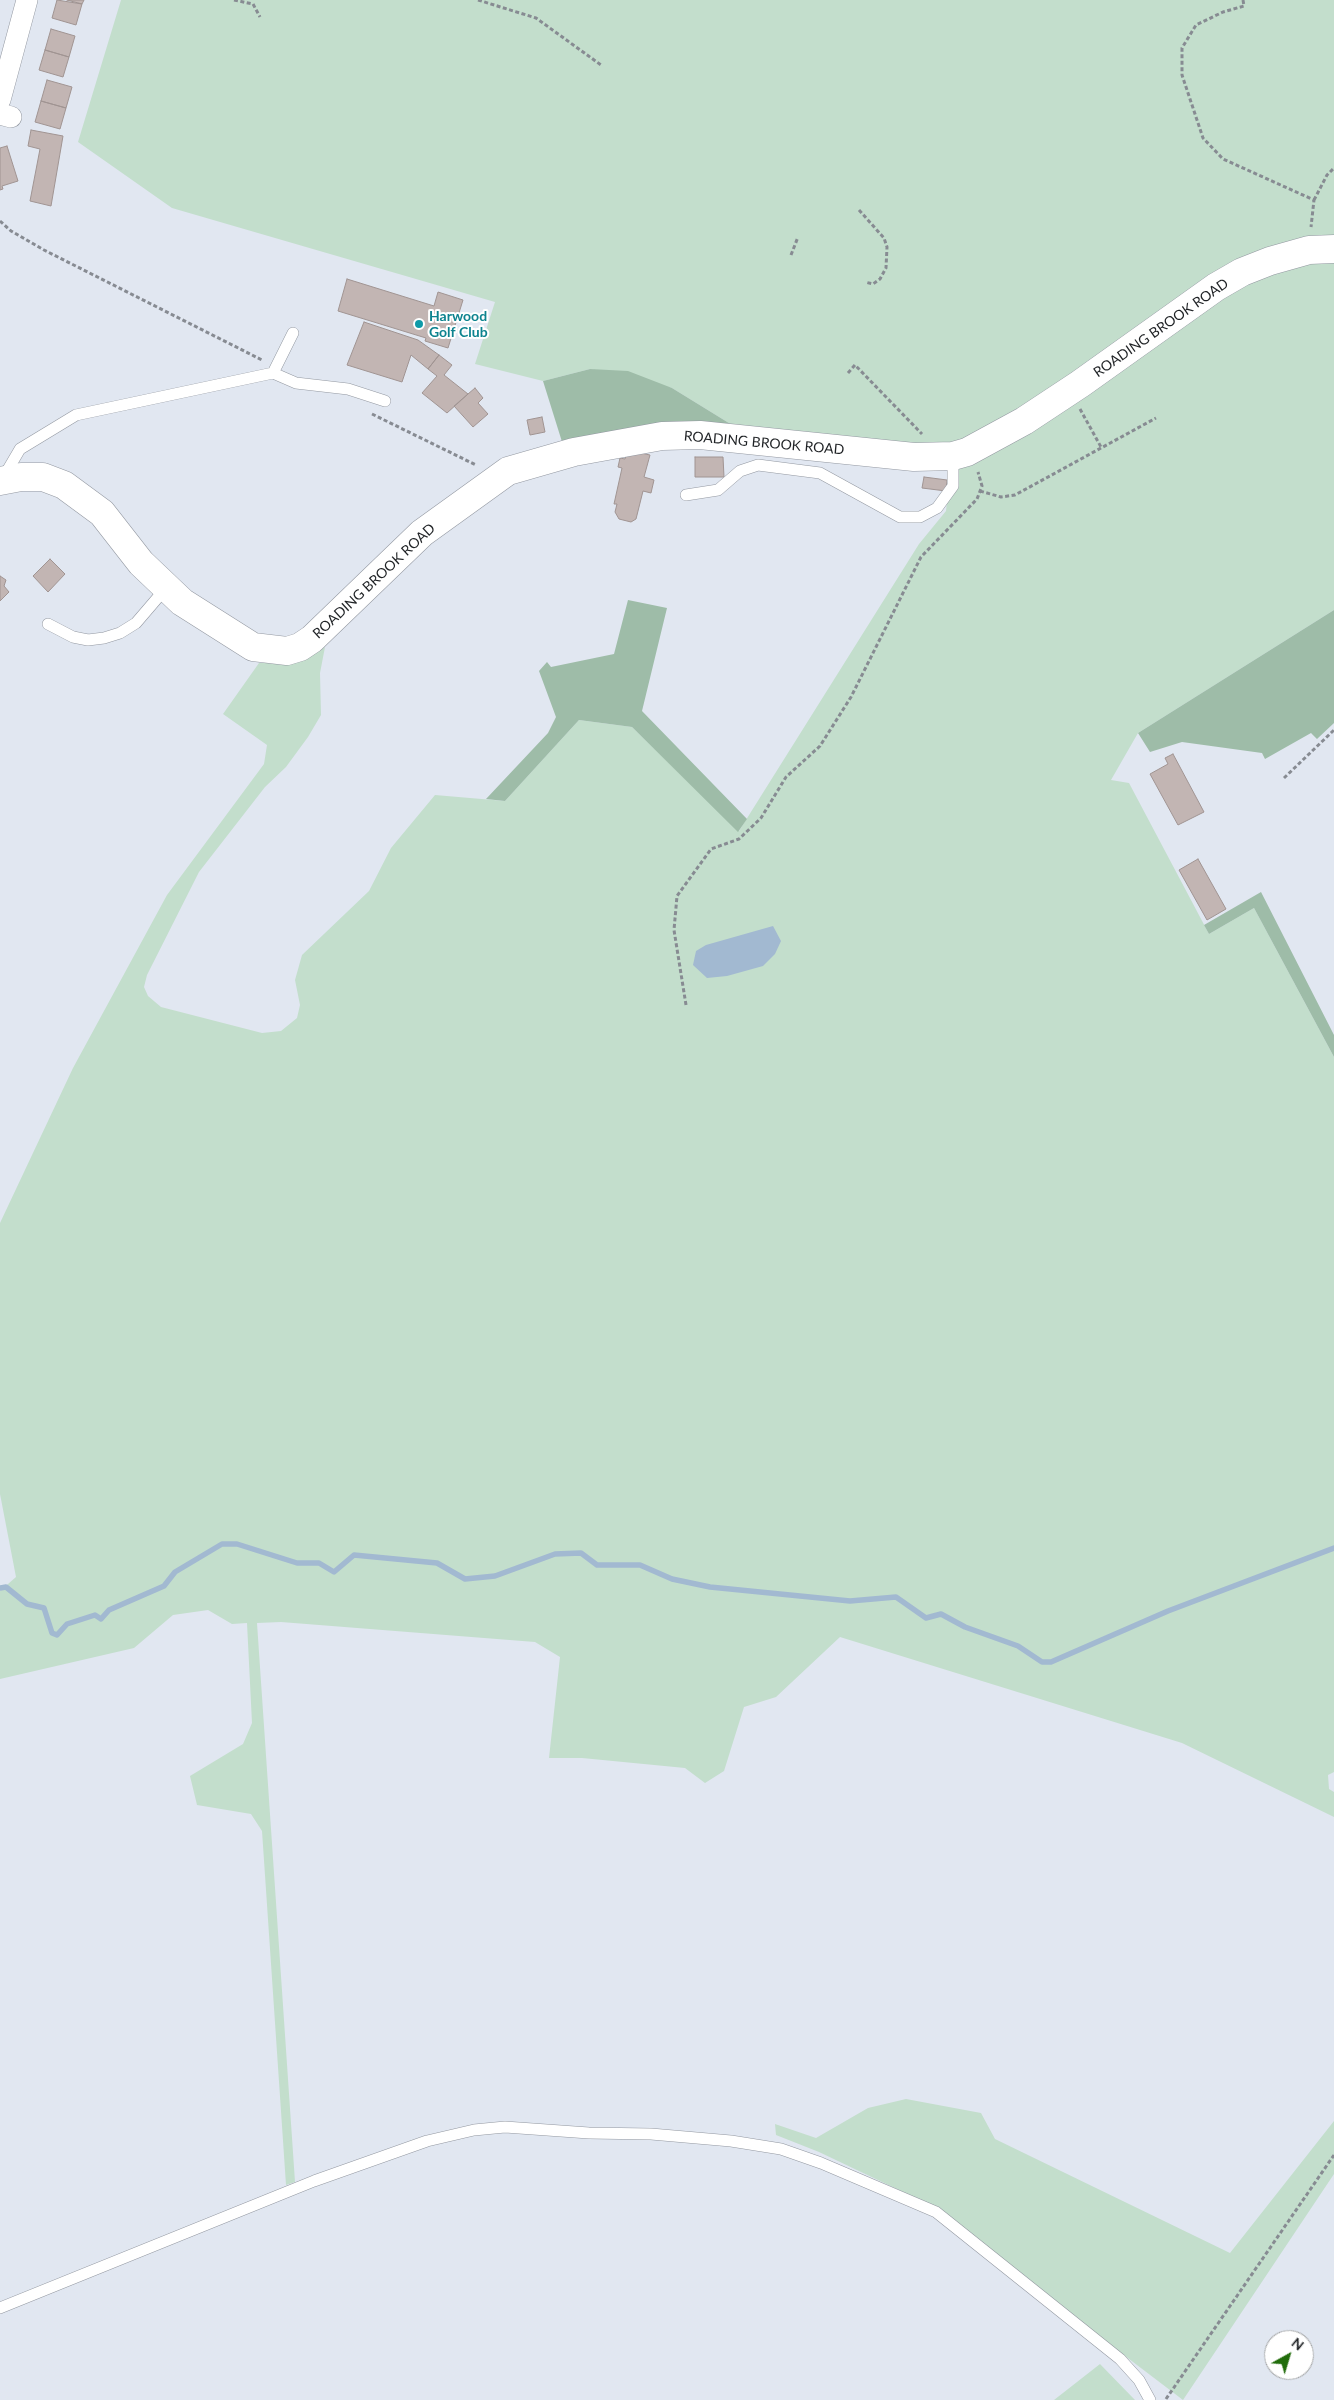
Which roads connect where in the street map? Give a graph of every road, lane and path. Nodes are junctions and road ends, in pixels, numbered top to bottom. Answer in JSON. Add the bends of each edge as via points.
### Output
{"nodes":[{"id":1,"x":27,"y":0,"type":"edge"},
{"id":2,"x":234,"y":0,"type":"edge"},
{"id":3,"x":478,"y":0,"type":"edge"},
{"id":4,"x":1243,"y":0,"type":"edge"},
{"id":5,"x":260,"y":17,"type":"dead end"},
{"id":6,"x":601,"y":65,"type":"dead end"},
{"id":7,"x":4,"y":110,"type":"edge"},
{"id":8,"x":1334,"y":168,"type":"edge"},
{"id":9,"x":1314,"y":200,"type":"junction"},
{"id":10,"x":859,"y":210,"type":"dead end"},
{"id":11,"x":0,"y":221,"type":"edge"},
{"id":12,"x":798,"y":236,"type":"dead end"},
{"id":13,"x":1322,"y":249,"type":"edge"},
{"id":14,"x":791,"y":255,"type":"dead end"},
{"id":15,"x":865,"y":282,"type":"dead end"},
{"id":16,"x":293,"y":333,"type":"dead end"},
{"id":17,"x":275,"y":370,"type":"junction"},
{"id":18,"x":848,"y":373,"type":"dead end"},
{"id":19,"x":1069,"y":392,"type":"junction"},
{"id":20,"x":386,"y":401,"type":"dead end"},
{"id":21,"x":370,"y":414,"type":"dead end"},
{"id":22,"x":1156,"y":418,"type":"dead end"},
{"id":23,"x":928,"y":440,"type":"dead end"},
{"id":24,"x":1102,"y":448,"type":"junction"},
{"id":25,"x":960,"y":454,"type":"junction"},
{"id":26,"x":498,"y":476,"type":"junction"},
{"id":27,"x":0,"y":481,"type":"edge"},
{"id":28,"x":980,"y":492,"type":"junction"},
{"id":29,"x":686,"y":495,"type":"dead end"},
{"id":30,"x":166,"y":588,"type":"junction"},
{"id":31,"x":48,"y":624,"type":"dead end"},
{"id":32,"x":1334,"y":730,"type":"edge"},
{"id":33,"x":1284,"y":778,"type":"dead end"},
{"id":34,"x":686,"y":1005,"type":"dead end"},
{"id":35,"x":1334,"y":2155,"type":"edge"},
{"id":36,"x":0,"y":2308,"type":"edge"},
{"id":37,"x":1150,"y":2400,"type":"edge"},
{"id":38,"x":1165,"y":2400,"type":"edge"}],
"edges":[{"from":1,"to":7,"type":"street"},
{"from":2,"to":5,"type":"path","via":[[253,4]]},
{"from":3,"to":6,"type":"path","via":[[536,18]]},
{"from":4,"to":9,"type":"path","via":[[1244,6],[1196,25],[1182,48],[1182,75],[1203,138],[1223,159]]},
{"from":8,"to":9,"type":"path"},
{"from":9,"to":13,"type":"path"},
{"from":10,"to":15,"type":"path","via":[[884,238],[887,247],[886,268],[880,279],[874,284]]},
{"from":11,"to":17,"type":"path","via":[[44,250]]},
{"from":12,"to":14,"type":"path"},
{"from":13,"to":19,"type":"street","name":"ROADING BROOK ROAD","via":[[1270,261],[1222,283]]},
{"from":16,"to":17,"type":"lane"},
{"from":17,"to":20,"type":"lane","via":[[296,384],[348,389]]},
{"from":17,"to":27,"type":"lane","via":[[76,415],[20,449]]},
{"from":18,"to":23,"type":"path","via":[[855,365]]},
{"from":19,"to":24,"type":"path"},
{"from":19,"to":25,"type":"street","name":"ROADING BROOK ROAD","via":[[1024,421]]},
{"from":21,"to":26,"type":"path"},
{"from":22,"to":24,"type":"path"},
{"from":24,"to":28,"type":"path","via":[[1015,495],[1001,497]]},
{"from":25,"to":26,"type":"street","name":"ROADING BROOK ROAD","via":[[914,457],[700,435],[662,436],[574,452],[508,470]]},
{"from":25,"to":28,"type":"path","via":[[980,476]]},
{"from":25,"to":29,"type":"lane","via":[[953,486],[937,508],[920,517],[900,517],[820,473],[758,465],[740,471],[718,490]]},
{"from":26,"to":30,"type":"street","name":"ROADING BROOK ROAD","via":[[422,533],[324,628],[300,647],[279,651],[253,646],[182,602]]},
{"from":27,"to":30,"type":"street","name":"ROADING BROOK ROAD","via":[[42,477],[64,485],[102,513],[141,563]]},
{"from":28,"to":34,"type":"path","via":[[921,557],[851,697],[820,746],[786,777],[761,818],[739,839],[711,849],[677,896],[674,930]]},
{"from":30,"to":31,"type":"lane","via":[[136,622],[120,634],[104,638],[73,638]]},
{"from":32,"to":33,"type":"path"},
{"from":35,"to":38,"type":"path"},
{"from":36,"to":37,"type":"lane","via":[[314,2181],[427,2142],[474,2130],[505,2127],[651,2134],[781,2149],[936,2212],[1120,2359],[1139,2380]]}]}
